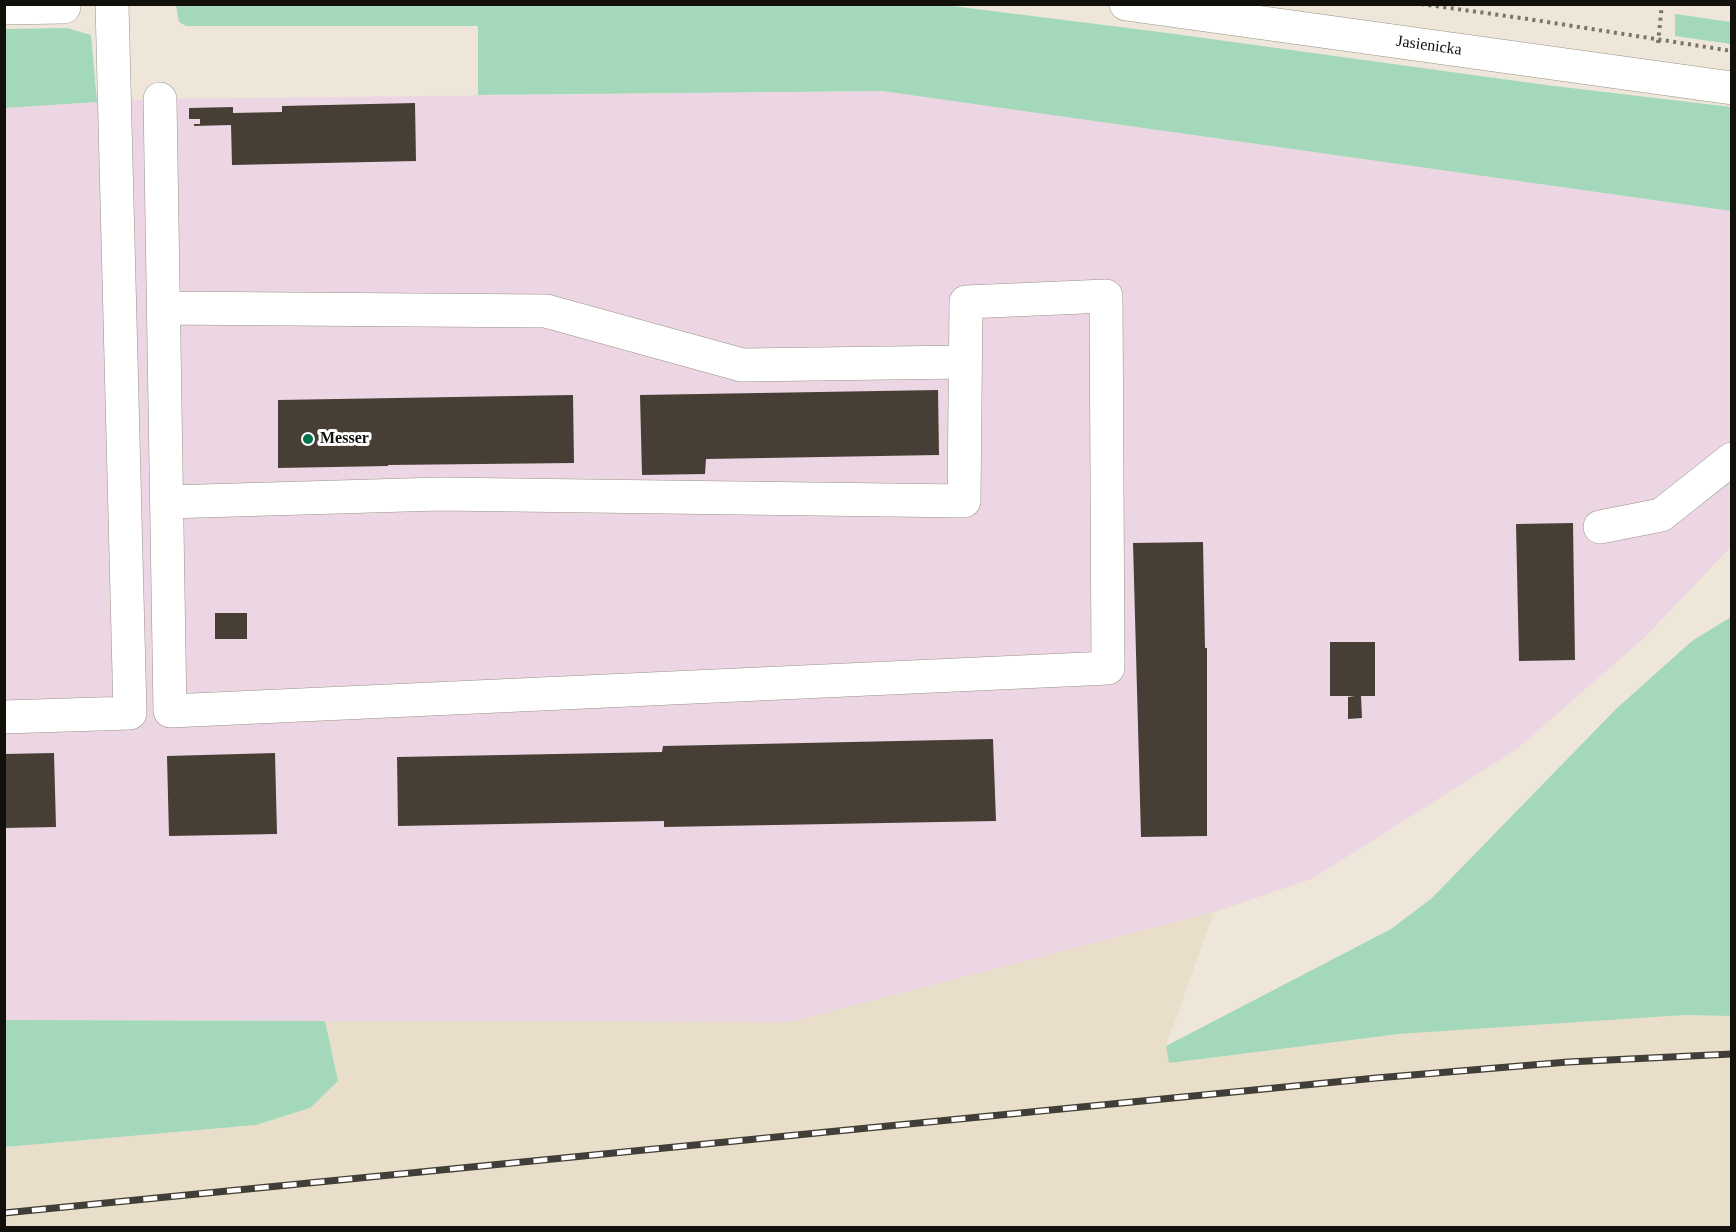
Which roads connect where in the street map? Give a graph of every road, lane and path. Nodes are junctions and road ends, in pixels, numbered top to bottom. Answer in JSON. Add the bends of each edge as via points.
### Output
{"nodes":[{"id":1,"x":112,"y":4,"type":"edge"},
{"id":2,"x":1126,"y":4,"type":"edge"},
{"id":3,"x":1421,"y":4,"type":"edge"},
{"id":4,"x":1662,"y":4,"type":"edge"},
{"id":5,"x":64,"y":7,"type":"dead end"},
{"id":6,"x":4,"y":8,"type":"edge"},
{"id":7,"x":1658,"y":41,"type":"junction"},
{"id":8,"x":1731,"y":51,"type":"edge"},
{"id":9,"x":1654,"y":76,"type":"junction"},
{"id":10,"x":1731,"y":88,"type":"edge"},
{"id":11,"x":160,"y":99,"type":"dead end"},
{"id":12,"x":164,"y":308,"type":"junction"},
{"id":13,"x":965,"y":362,"type":"junction"},
{"id":14,"x":1731,"y":459,"type":"edge"},
{"id":15,"x":167,"y":502,"type":"junction"},
{"id":16,"x":1600,"y":527,"type":"dead end"},
{"id":17,"x":170,"y":711,"type":"junction"},
{"id":18,"x":130,"y":713,"type":"junction"},
{"id":19,"x":4,"y":717,"type":"edge"}],
"edges":[{"from":1,"to":18,"type":"main road"},
{"from":2,"to":9,"type":"main road","name":"Jasienicka"},
{"from":3,"to":7,"type":"path"},
{"from":4,"to":7,"type":"path"},
{"from":5,"to":6,"type":"main road"},
{"from":7,"to":8,"type":"path"},
{"from":7,"to":9,"type":"path"},
{"from":9,"to":10,"type":"main road","name":"Jasienicka"},
{"from":11,"to":12,"type":"main road"},
{"from":12,"to":13,"type":"main road","via":[[546,311],[742,365]]},
{"from":12,"to":15,"type":"main road"},
{"from":13,"to":15,"type":"main road","via":[[964,501],[440,494]]},
{"from":13,"to":17,"type":"main road","via":[[966,302],[1106,296],[1108,668]]},
{"from":14,"to":16,"type":"main road","via":[[1661,515]]},
{"from":15,"to":17,"type":"main road"},
{"from":17,"to":18,"type":"main road"},
{"from":18,"to":19,"type":"main road"}]}
